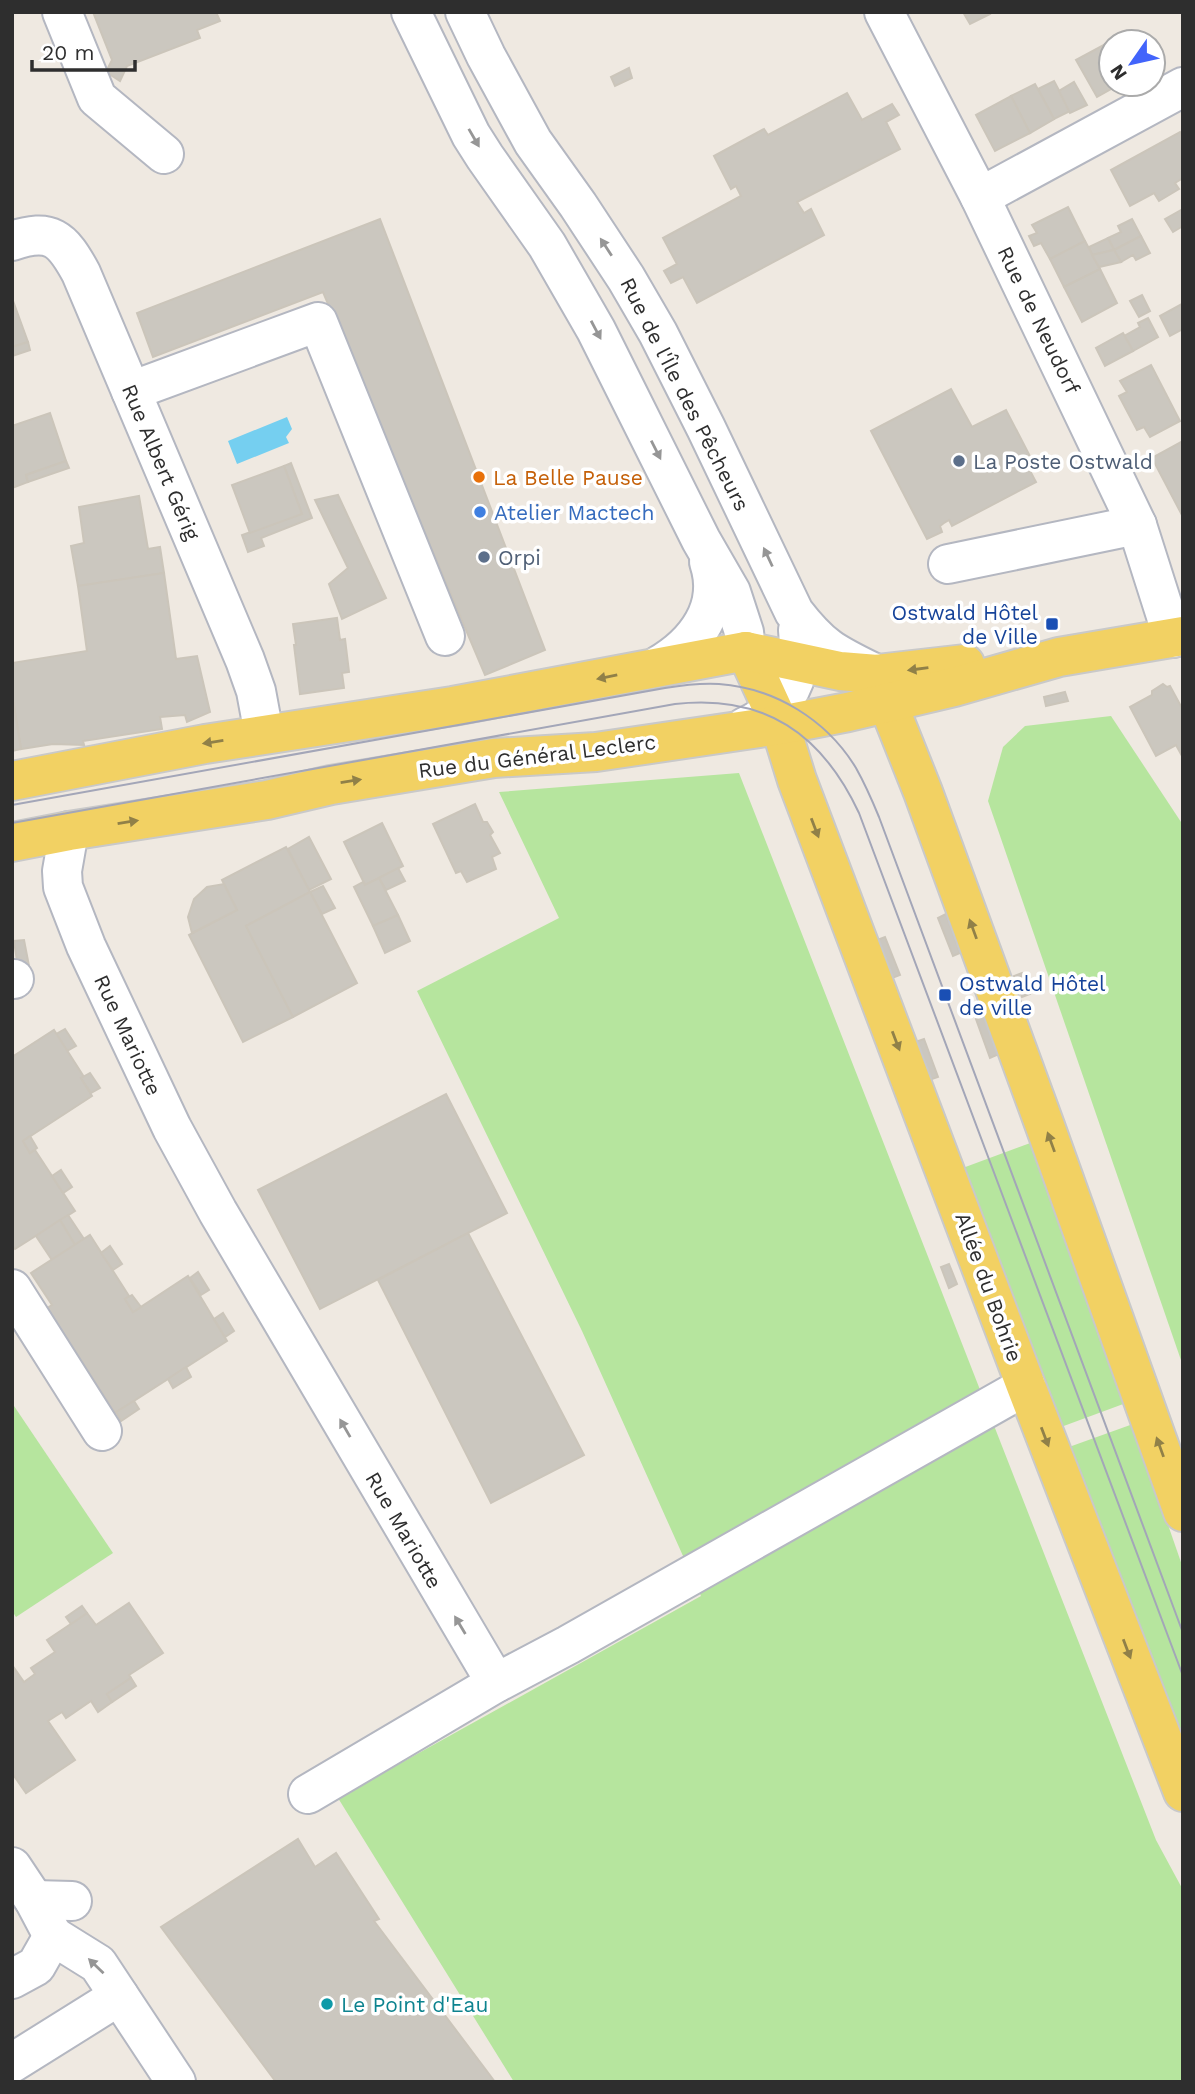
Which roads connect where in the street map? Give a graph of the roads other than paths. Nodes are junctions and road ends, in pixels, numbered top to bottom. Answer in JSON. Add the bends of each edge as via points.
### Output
{"nodes":[{"id":1,"x":62,"y":12,"type":"edge"},
{"id":2,"x":411,"y":12,"type":"edge"},
{"id":3,"x":465,"y":12,"type":"edge"},
{"id":4,"x":884,"y":12,"type":"edge"},
{"id":5,"x":486,"y":57,"type":"junction"},
{"id":6,"x":442,"y":78,"type":"junction"},
{"id":7,"x":1183,"y":87,"type":"edge"},
{"id":8,"x":164,"y":153,"type":"dead end"},
{"id":9,"x":980,"y":197,"type":"junction"},
{"id":10,"x":12,"y":241,"type":"edge"},
{"id":11,"x":131,"y":391,"type":"junction"},
{"id":12,"x":1137,"y":525,"type":"junction"},
{"id":13,"x":701,"y":540,"type":"junction"},
{"id":14,"x":948,"y":564,"type":"dead end"},
{"id":15,"x":794,"y":612,"type":"junction"},
{"id":16,"x":445,"y":636,"type":"dead end"},
{"id":17,"x":1178,"y":637,"type":"edge"},
{"id":18,"x":750,"y":646,"type":"junction"},
{"id":19,"x":1059,"y":657,"type":"junction"},
{"id":20,"x":658,"y":666,"type":"junction"},
{"id":21,"x":954,"y":687,"type":"junction"},
{"id":22,"x":786,"y":695,"type":"junction"},
{"id":23,"x":876,"y":695,"type":"junction"},
{"id":24,"x":726,"y":732,"type":"junction"},
{"id":25,"x":264,"y":734,"type":"junction"},
{"id":26,"x":914,"y":769,"type":"junction"},
{"id":27,"x":12,"y":780,"type":"edge"},
{"id":28,"x":797,"y":780,"type":"junction"},
{"id":29,"x":69,"y":831,"type":"junction"},
{"id":30,"x":12,"y":842,"type":"edge"},
{"id":31,"x":12,"y":1289,"type":"edge"},
{"id":32,"x":1026,"y":1387,"type":"junction"},
{"id":33,"x":102,"y":1431,"type":"dead end"},
{"id":34,"x":1183,"y":1512,"type":"edge"},
{"id":35,"x":496,"y":1683,"type":"junction"},
{"id":36,"x":1183,"y":1792,"type":"edge"},
{"id":37,"x":308,"y":1794,"type":"dead end"},
{"id":38,"x":12,"y":1867,"type":"edge"},
{"id":39,"x":34,"y":1900,"type":"junction"},
{"id":40,"x":72,"y":1901,"type":"dead end"},
{"id":41,"x":53,"y":1936,"type":"junction"},
{"id":42,"x":12,"y":1979,"type":"edge"},
{"id":43,"x":120,"y":1996,"type":"junction"},
{"id":44,"x":12,"y":2063,"type":"edge"},
{"id":45,"x":176,"y":2082,"type":"edge"}],
"edges":[{"from":1,"to":8,"type":"street","via":[[97,98]]},
{"from":2,"to":6,"type":"street"},
{"from":3,"to":5,"type":"street","name":"Rue de l'Île des Pêcheurs"},
{"from":4,"to":9,"type":"street","name":"Rue de Neudorf"},
{"from":5,"to":6,"type":"street"},
{"from":15,"to":5,"type":"street","name":"Rue de l'Île des Pêcheurs","one_way":true,"via":[[658,332],[533,142]]},
{"from":6,"to":13,"type":"street","one_way":true,"via":[[485,157],[567,278]]},
{"from":7,"to":9,"type":"street"},
{"from":9,"to":12,"type":"street","name":"Rue de Neudorf"},
{"from":10,"to":11,"type":"street","name":"Rue Albert Gérig","via":[[45,234],[64,247],[80,273]]},
{"from":11,"to":16,"type":"street","via":[[318,322]]},
{"from":11,"to":25,"type":"street","name":"Rue Albert Gérig","via":[[245,660]]},
{"from":12,"to":14,"type":"street"},
{"from":12,"to":17,"type":"street","name":"Rue de Neudorf"},
{"from":13,"to":18,"type":"street","via":[[731,592]]},
{"from":13,"to":20,"type":"street","via":[[713,582],[712,604],[694,639]]},
{"from":15,"to":22,"type":"street","via":[[798,630]]},
{"from":15,"to":23,"type":"street","name":"Rue de l'Île des Pêcheurs","via":[[814,638]]},
{"from":17,"to":19,"type":"main road"},
{"from":18,"to":20,"type":"main road"},
{"from":18,"to":22,"type":"main road","name":"Allée du Bohrie"},
{"from":18,"to":22,"type":"main road"},
{"from":19,"to":21,"type":"main road"},
{"from":19,"to":23,"type":"main road","one_way":true,"via":[[936,666]]},
{"from":20,"to":25,"type":"main road","one_way":true,"via":[[453,706]]},
{"from":21,"to":23,"type":"main road"},
{"from":21,"to":26,"type":"main road","via":[[934,696],[915,715],[909,744]]},
{"from":22,"to":23,"type":"main road"},
{"from":22,"to":23,"type":"main road","via":[[840,671]]},
{"from":22,"to":24,"type":"street","via":[[750,724]]},
{"from":22,"to":28,"type":"main road","name":"Allée du Bohrie"},
{"from":23,"to":26,"type":"main road"},
{"from":24,"to":28,"type":"main road","name":"Allée du Bohrie","via":[[772,744]]},
{"from":29,"to":24,"type":"main road","name":"Rue du Général Leclerc","one_way":true,"via":[[494,758],[596,752]]},
{"from":25,"to":27,"type":"main road","one_way":true},
{"from":34,"to":26,"type":"main road","one_way":true},
{"from":28,"to":32,"type":"main road","name":"Allée du Bohrie","one_way":true},
{"from":29,"to":30,"type":"main road","name":"Rue du Général Leclerc"},
{"from":35,"to":29,"type":"street","name":"Rue Mariotte","one_way":true,"via":[[172,1128],[69,905],[62,871]]},
{"from":31,"to":33,"type":"street"},
{"from":32,"to":35,"type":"street"},
{"from":32,"to":36,"type":"main road","name":"Allée du Bohrie","one_way":true},
{"from":35,"to":37,"type":"street"},
{"from":38,"to":39,"type":"street"},
{"from":39,"to":40,"type":"street"},
{"from":39,"to":41,"type":"street"},
{"from":41,"to":42,"type":"street","via":[[36,1966]]},
{"from":43,"to":41,"type":"street","one_way":true,"via":[[98,1964]]},
{"from":43,"to":44,"type":"street"},
{"from":43,"to":45,"type":"street"}]}
